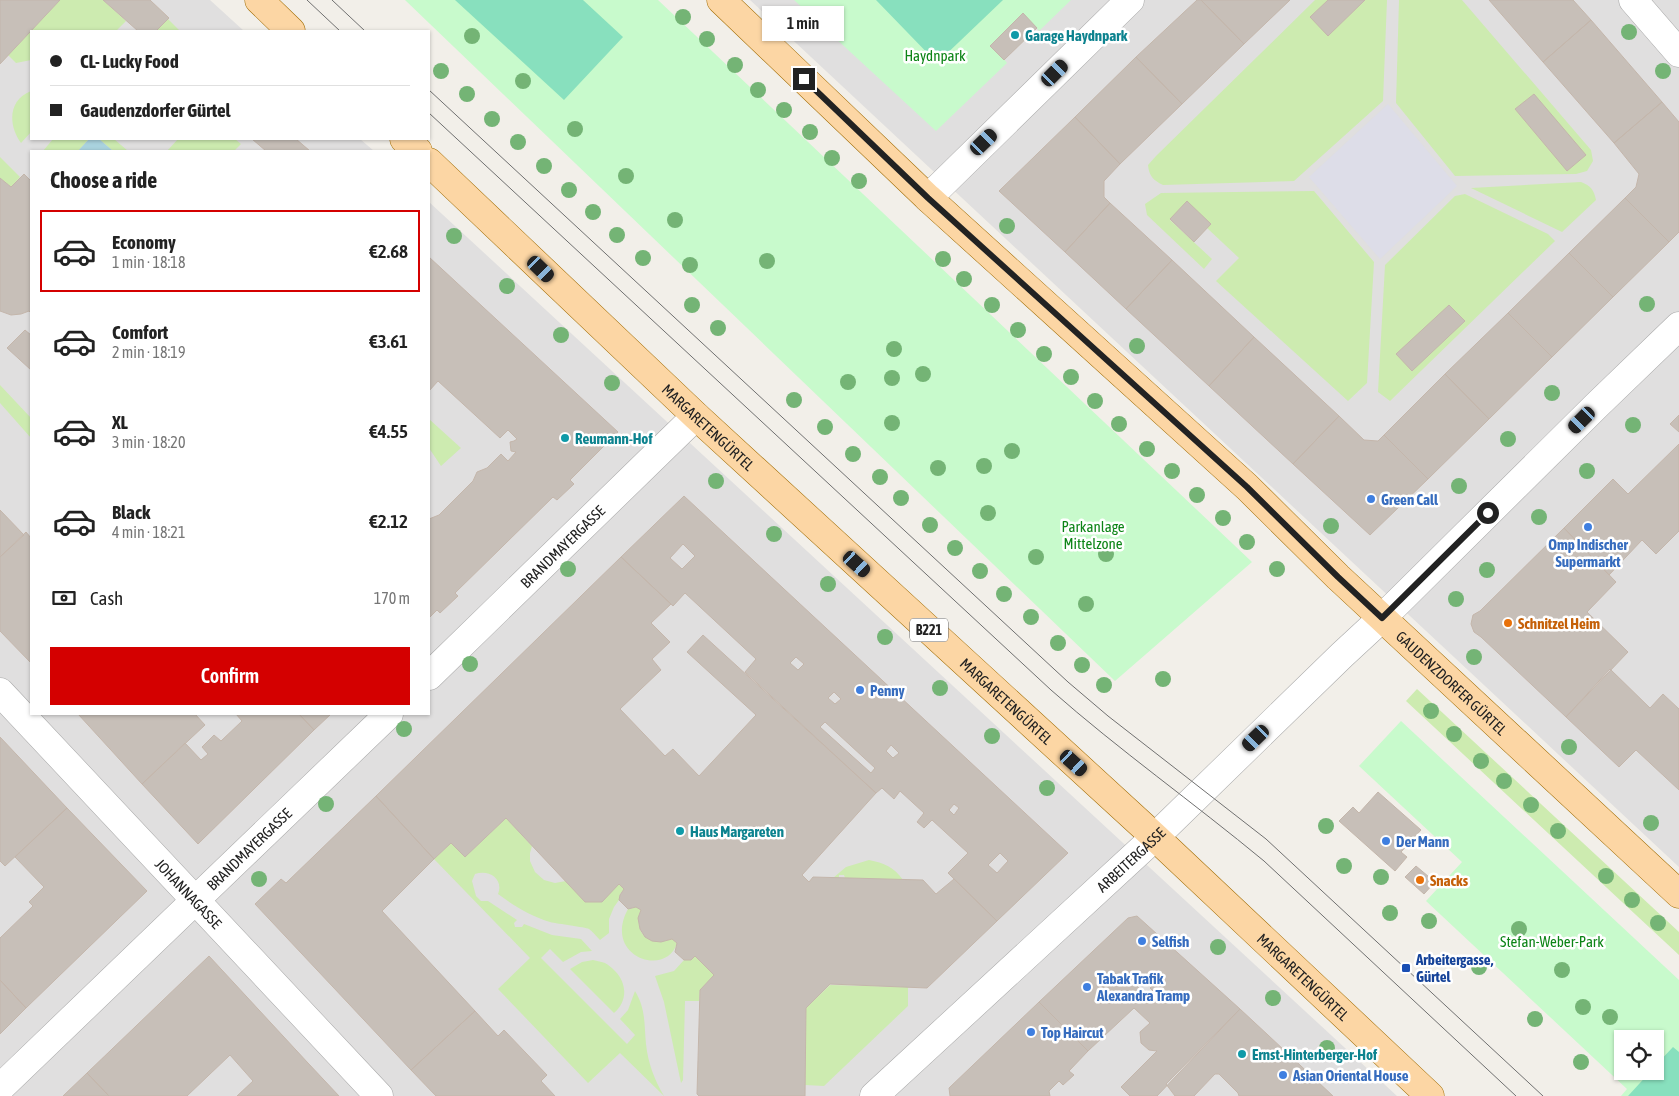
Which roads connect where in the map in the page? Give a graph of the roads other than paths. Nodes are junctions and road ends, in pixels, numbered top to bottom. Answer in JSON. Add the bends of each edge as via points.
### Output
{"nodes":[{"id":1,"x":259,"y":0,"type":"edge"},
{"id":2,"x":721,"y":0,"type":"edge"},
{"id":3,"x":1130,"y":0,"type":"edge"},
{"id":4,"x":1633,"y":0,"type":"edge"},
{"id":5,"x":291,"y":30,"type":"edge"},
{"id":6,"x":1679,"y":53,"type":"edge"},
{"id":7,"x":405,"y":140,"type":"edge"},
{"id":8,"x":417,"y":150,"type":"edge"},
{"id":9,"x":430,"y":163,"type":"edge"},
{"id":10,"x":928,"y":198,"type":"junction"},
{"id":11,"x":1679,"y":326,"type":"edge"},
{"id":12,"x":696,"y":416,"type":"junction"},
{"id":13,"x":1382,"y":618,"type":"junction"},
{"id":14,"x":430,"y":675,"type":"edge"},
{"id":15,"x":0,"y":692,"type":"edge"},
{"id":16,"x":388,"y":715,"type":"edge"},
{"id":17,"x":1155,"y":837,"type":"junction"},
{"id":18,"x":1679,"y":894,"type":"edge"},
{"id":19,"x":195,"y":900,"type":"junction"},
{"id":20,"x":0,"y":1088,"type":"edge"},
{"id":21,"x":877,"y":1095,"type":"edge"},
{"id":22,"x":379,"y":1096,"type":"edge"},
{"id":23,"x":1430,"y":1096,"type":"edge"}],
"edges":[{"from":1,"to":5,"type":"main road"},
{"from":2,"to":10,"type":"main road","name":"GAUDENZDORFER GÜRTEL"},
{"from":3,"to":10,"type":"street"},
{"from":4,"to":6,"type":"street"},
{"from":7,"to":8,"type":"main road"},
{"from":9,"to":12,"type":"main road","name":"MARGARETENGÜRTEL","number":"B221"},
{"from":10,"to":13,"type":"main road","name":"GAUDENZDORFER GÜRTEL","via":[[1247,487]]},
{"from":11,"to":13,"type":"street","name":"ARBEITERGASSE"},
{"from":12,"to":14,"type":"street","name":"BRANDMAYERGASSE"},
{"from":12,"to":17,"type":"main road","name":"MARGARETENGÜRTEL","number":"B221"},
{"from":13,"to":17,"type":"street","name":"ARBEITERGASSE"},
{"from":13,"to":18,"type":"main road","name":"GAUDENZDORFER GÜRTEL"},
{"from":15,"to":19,"type":"street","name":"JOHANNAGASSE"},
{"from":16,"to":19,"type":"street","name":"BRANDMAYERGASSE"},
{"from":17,"to":21,"type":"street","name":"ARBEITERGASSE"},
{"from":17,"to":23,"type":"main road","name":"MARGARETENGÜRTEL","number":"B221"},
{"from":19,"to":20,"type":"street","name":"BRANDMAYERGASSE"},
{"from":19,"to":22,"type":"street","name":"JOHANNAGASSE"}]}
